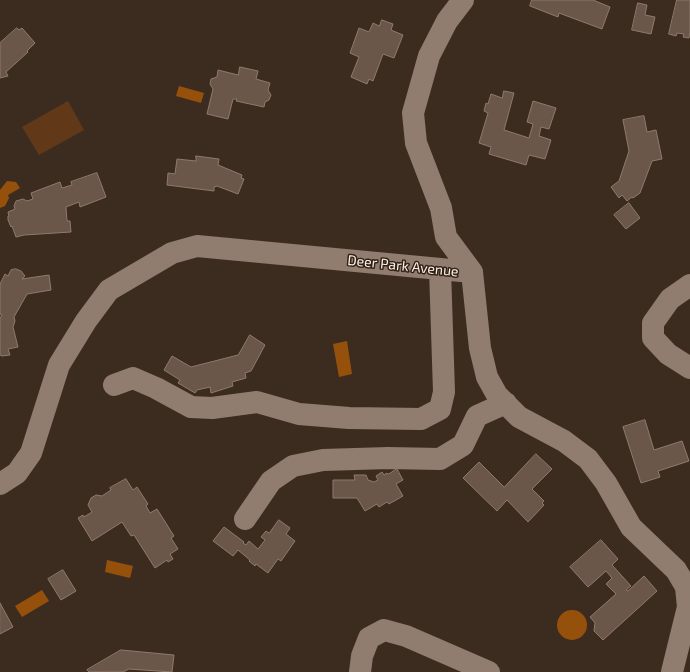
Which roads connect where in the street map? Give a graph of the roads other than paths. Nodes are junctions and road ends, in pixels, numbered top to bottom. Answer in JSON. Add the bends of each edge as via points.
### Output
{"nodes":[{"id":1,"x":464,"y":0,"type":"edge"},
{"id":2,"x":440,"y":269,"type":"junction"},
{"id":3,"x":472,"y":272,"type":"junction"},
{"id":4,"x":690,"y":285,"type":"edge"},
{"id":5,"x":690,"y":368,"type":"edge"},
{"id":6,"x":114,"y":385,"type":"dead end"},
{"id":7,"x":506,"y":403,"type":"junction"},
{"id":8,"x":0,"y":484,"type":"edge"},
{"id":9,"x":245,"y":519,"type":"dead end"},
{"id":10,"x":690,"y":651,"type":"edge"},
{"id":11,"x":360,"y":672,"type":"edge"},
{"id":12,"x":489,"y":672,"type":"edge"},
{"id":13,"x":672,"y":672,"type":"edge"}],
"edges":[{"from":1,"to":3,"type":"street","via":[[447,21],[429,56],[413,113],[416,143],[441,208],[446,237]]},
{"from":2,"to":3,"type":"street","name":"Deer Park Avenue"},
{"from":2,"to":6,"type":"street","via":[[444,392],[440,409],[421,419],[299,414],[257,402],[212,408],[191,407],[133,378]]},
{"from":2,"to":8,"type":"street","name":"Deer Park Avenue","via":[[197,246],[172,253],[109,290],[86,321],[60,365],[31,453],[17,473]]},
{"from":3,"to":7,"type":"street","name":"Deer Park Avenue","via":[[480,348],[487,377],[497,395]]},
{"from":4,"to":5,"type":"street","via":[[670,299],[653,323],[654,338],[668,354]]},
{"from":7,"to":9,"type":"street","via":[[477,416],[463,445],[440,459],[323,460],[293,466],[271,481]]},
{"from":7,"to":13,"type":"street","name":"Deer Park Avenue","via":[[519,416],[564,441],[588,459],[606,483],[631,528],[676,570],[686,587],[688,607]]},
{"from":10,"to":13,"type":"street"},
{"from":11,"to":12,"type":"street","via":[[362,656],[369,638],[384,630],[406,636]]}]}
